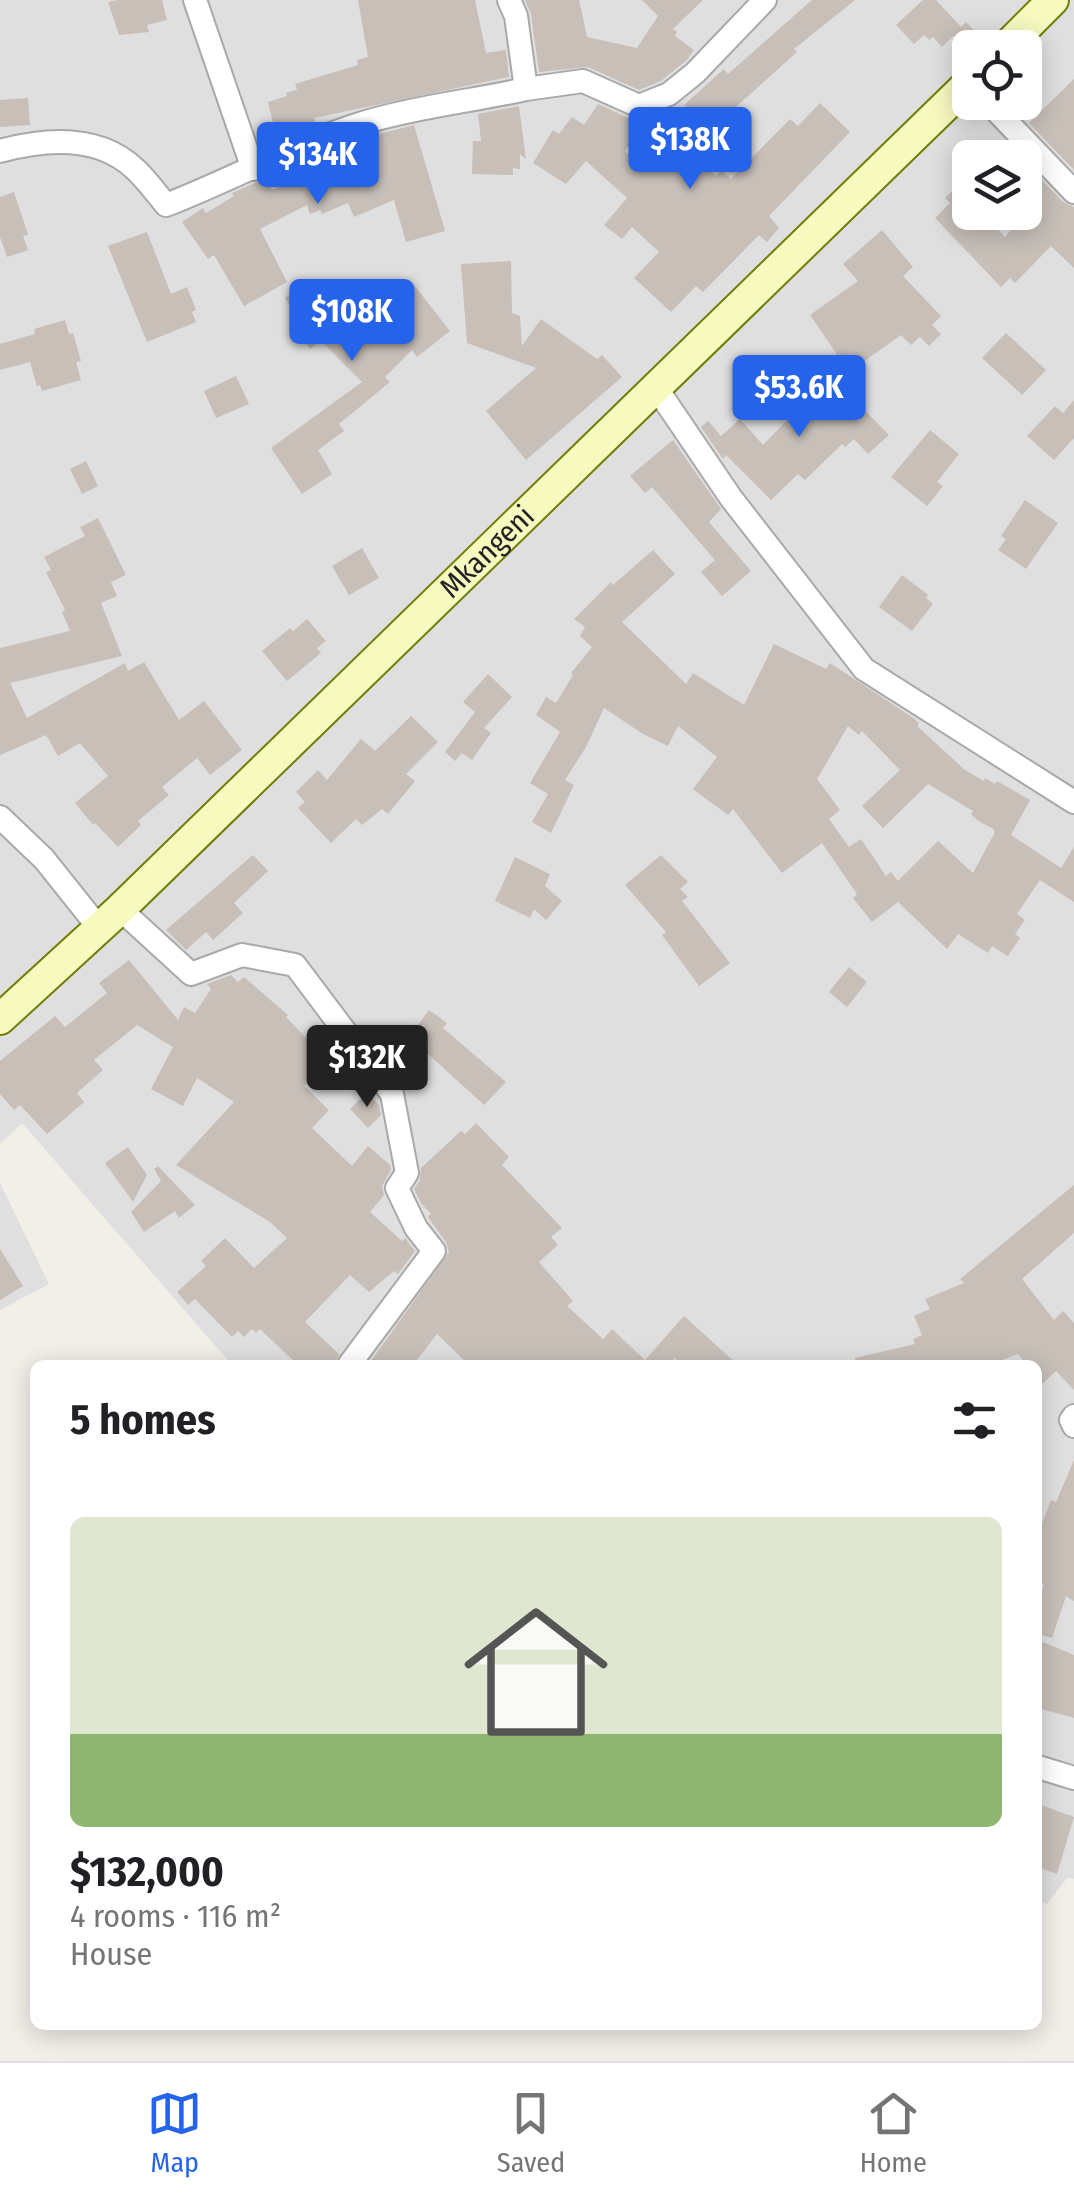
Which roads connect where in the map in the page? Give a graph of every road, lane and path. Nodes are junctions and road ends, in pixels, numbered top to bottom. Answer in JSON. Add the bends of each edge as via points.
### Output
{"nodes":[{"id":1,"x":194,"y":0,"type":"edge"},
{"id":2,"x":509,"y":0,"type":"edge"},
{"id":3,"x":764,"y":0,"type":"edge"},
{"id":4,"x":1053,"y":0,"type":"edge"},
{"id":5,"x":1023,"y":30,"type":"edge"},
{"id":6,"x":526,"y":90,"type":"junction"},
{"id":7,"x":952,"y":100,"type":"edge"},
{"id":8,"x":1005,"y":120,"type":"edge"},
{"id":9,"x":0,"y":151,"type":"edge"},
{"id":10,"x":253,"y":169,"type":"junction"},
{"id":11,"x":1074,"y":192,"type":"edge"},
{"id":12,"x":657,"y":389,"type":"junction"},
{"id":13,"x":1074,"y":802,"type":"edge"},
{"id":14,"x":0,"y":817,"type":"edge"},
{"id":15,"x":109,"y":919,"type":"junction"},
{"id":16,"x":0,"y":1019,"type":"edge"},
{"id":17,"x":353,"y":1360,"type":"edge"},
{"id":18,"x":1074,"y":1416,"type":"edge"},
{"id":19,"x":1074,"y":1426,"type":"edge"},
{"id":20,"x":1042,"y":1768,"type":"edge"},
{"id":21,"x":1074,"y":1778,"type":"edge"}],
"edges":[{"from":1,"to":10,"type":"street"},
{"from":2,"to":6,"type":"street"},
{"from":3,"to":6,"type":"street","via":[[695,73],[639,106],[583,81]]},
{"from":4,"to":5,"type":"street"},
{"from":6,"to":10,"type":"street","via":[[370,121]]},
{"from":7,"to":12,"type":"street","name":"Mkangeni"},
{"from":8,"to":11,"type":"street"},
{"from":9,"to":10,"type":"street","via":[[65,140],[108,151],[134,167],[166,205]]},
{"from":12,"to":13,"type":"street","via":[[731,498],[864,669]]},
{"from":12,"to":15,"type":"street","name":"Mkangeni"},
{"from":14,"to":15,"type":"street"},
{"from":15,"to":16,"type":"street","name":"Mkangeni"},
{"from":15,"to":17,"type":"street","via":[[190,974],[242,955],[295,965],[392,1094],[407,1173],[397,1188],[434,1251]]},
{"from":18,"to":19,"type":"street"},
{"from":20,"to":21,"type":"street"}]}
